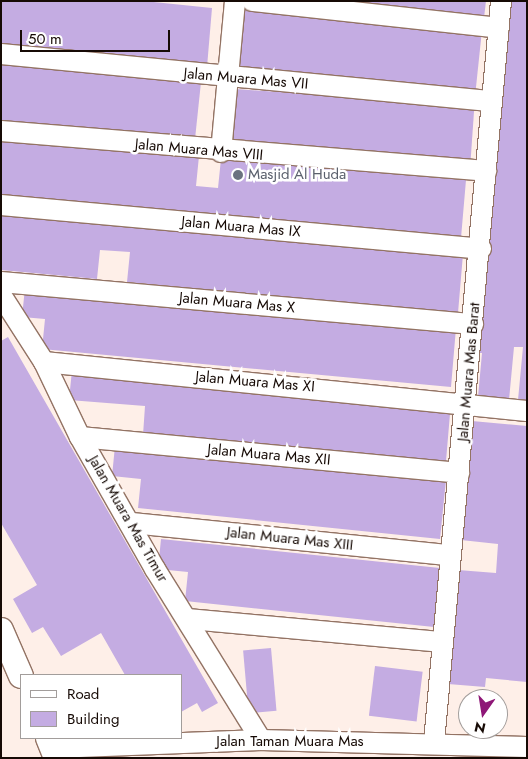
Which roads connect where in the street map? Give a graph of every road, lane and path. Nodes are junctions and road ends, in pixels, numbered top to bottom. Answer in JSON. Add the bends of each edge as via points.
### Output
{"nodes":[{"id":1,"x":222,"y":1,"type":"edge"},
{"id":2,"x":236,"y":1,"type":"edge"},
{"id":3,"x":252,"y":1,"type":"edge"},
{"id":4,"x":501,"y":1,"type":"edge"},
{"id":5,"x":499,"y":28,"type":"junction"},
{"id":6,"x":1,"y":54,"type":"edge"},
{"id":7,"x":222,"y":77,"type":"junction"},
{"id":8,"x":492,"y":101,"type":"junction"},
{"id":9,"x":1,"y":131,"type":"edge"},
{"id":10,"x":215,"y":152,"type":"junction"},
{"id":11,"x":486,"y":171,"type":"junction"},
{"id":12,"x":1,"y":205,"type":"edge"},
{"id":13,"x":481,"y":249,"type":"junction"},
{"id":14,"x":1,"y":282,"type":"edge"},
{"id":15,"x":1,"y":295,"type":"edge"},
{"id":16,"x":473,"y":324,"type":"junction"},
{"id":17,"x":44,"y":362,"type":"junction"},
{"id":18,"x":466,"y":402,"type":"junction"},
{"id":19,"x":527,"y":411,"type":"edge"},
{"id":20,"x":80,"y":437,"type":"junction"},
{"id":21,"x":459,"y":473,"type":"junction"},
{"id":22,"x":132,"y":523,"type":"junction"},
{"id":23,"x":449,"y":554,"type":"junction"},
{"id":24,"x":189,"y":619,"type":"junction"},
{"id":25,"x":1,"y":630,"type":"edge"},
{"id":26,"x":441,"y":642,"type":"junction"},
{"id":27,"x":20,"y":674,"type":"edge"},
{"id":28,"x":261,"y":740,"type":"junction"},
{"id":29,"x":434,"y":742,"type":"junction"},
{"id":30,"x":527,"y":747,"type":"edge"},
{"id":31,"x":52,"y":748,"type":"edge"}],
"edges":[{"from":1,"to":7,"type":"street"},
{"from":2,"to":7,"type":"street"},
{"from":3,"to":5,"type":"street"},
{"from":4,"to":5,"type":"street","name":"Jalan Muara Mas Barat"},
{"from":5,"to":8,"type":"street","name":"Jalan Muara Mas Barat"},
{"from":6,"to":7,"type":"street","name":"Jalan Muara Mas VII"},
{"from":7,"to":8,"type":"street","name":"Jalan Muara Mas VII"},
{"from":7,"to":10,"type":"street"},
{"from":8,"to":11,"type":"street","name":"Jalan Muara Mas Barat"},
{"from":9,"to":10,"type":"street","name":"Jalan Muara Mas VIII"},
{"from":10,"to":11,"type":"street","name":"Jalan Muara Mas VIII"},
{"from":11,"to":13,"type":"street","name":"Jalan Muara Mas Barat"},
{"from":12,"to":13,"type":"street","name":"Jalan Muara Mas IX"},
{"from":13,"to":16,"type":"street","name":"Jalan Muara Mas Barat"},
{"from":14,"to":16,"type":"street","name":"Jalan Muara Mas X"},
{"from":15,"to":17,"type":"street","name":"Jalan Muara Mas Timur"},
{"from":16,"to":18,"type":"street","name":"Jalan Muara Mas Barat"},
{"from":17,"to":18,"type":"street","name":"Jalan Muara Mas XI"},
{"from":17,"to":20,"type":"street","name":"Jalan Muara Mas Timur"},
{"from":18,"to":19,"type":"street","name":"Jalan Muara Mas XI"},
{"from":18,"to":21,"type":"street","name":"Jalan Muara Mas Barat"},
{"from":20,"to":21,"type":"street","name":"Jalan Muara Mas XII"},
{"from":20,"to":22,"type":"street","name":"Jalan Muara Mas Timur"},
{"from":21,"to":23,"type":"street","name":"Jalan Muara Mas Barat"},
{"from":22,"to":23,"type":"street","name":"Jalan Muara Mas XIII"},
{"from":22,"to":24,"type":"street","name":"Jalan Muara Mas Timur"},
{"from":23,"to":26,"type":"street","name":"Jalan Muara Mas Barat"},
{"from":24,"to":26,"type":"street"},
{"from":24,"to":28,"type":"street","name":"Jalan Muara Mas Timur"},
{"from":25,"to":27,"type":"street"},
{"from":26,"to":29,"type":"street","name":"Jalan Muara Mas Barat"},
{"from":28,"to":29,"type":"street","name":"Jalan Taman Muara Mas"},
{"from":28,"to":31,"type":"street","name":"Jalan Taman Muara Mas"},
{"from":29,"to":30,"type":"street","name":"Jalan Taman Muara Mas"}]}
